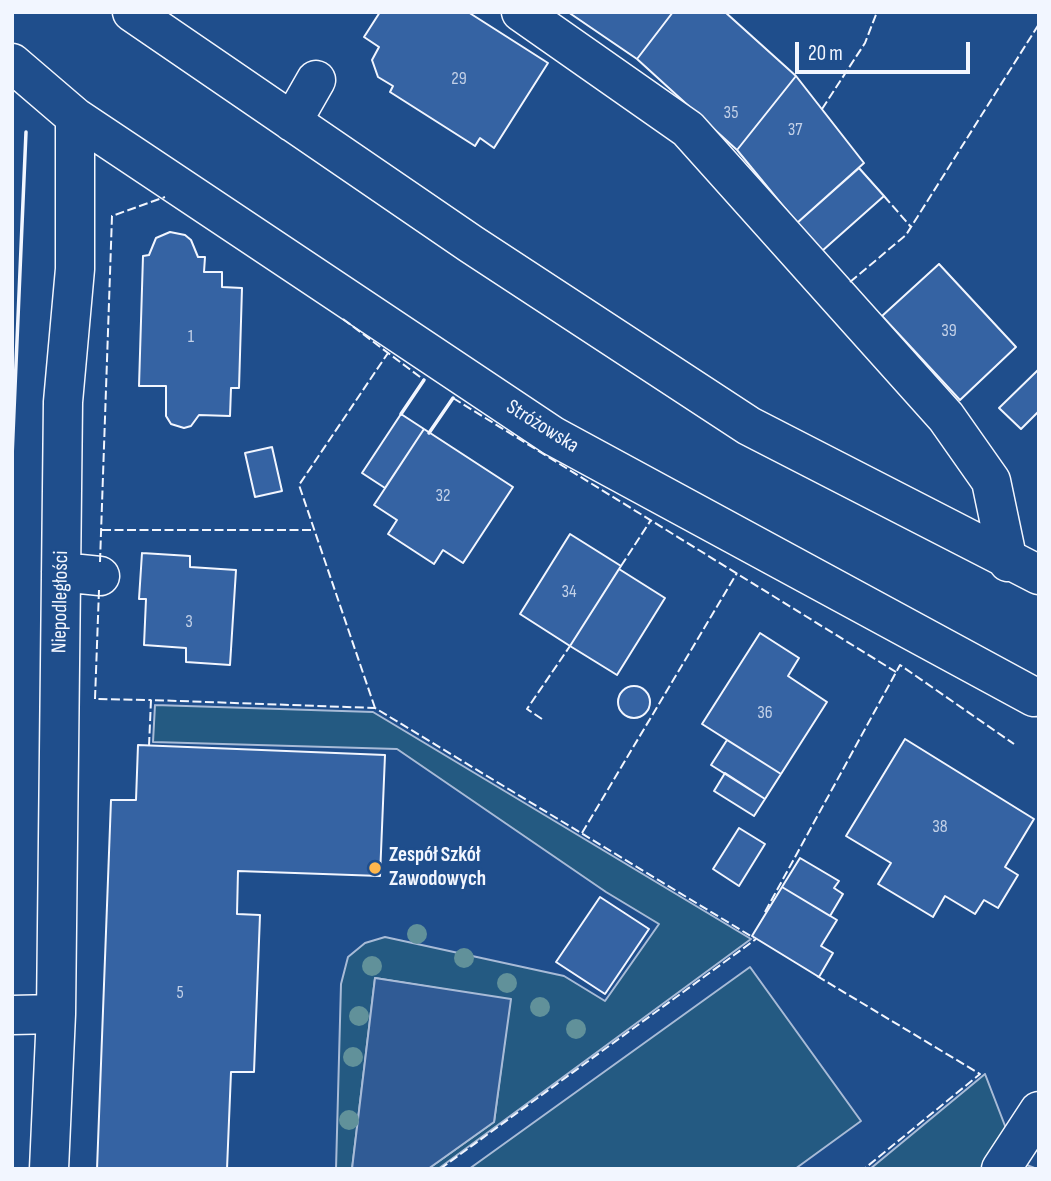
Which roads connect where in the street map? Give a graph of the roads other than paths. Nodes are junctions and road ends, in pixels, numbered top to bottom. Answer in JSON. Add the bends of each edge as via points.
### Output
{"nodes":[{"id":1,"x":132,"y":12,"type":"edge"},
{"id":2,"x":521,"y":12,"type":"edge"},
{"id":3,"x":12,"y":63,"type":"edge"},
{"id":4,"x":316,"y":80,"type":"dead end"},
{"id":5,"x":75,"y":117,"type":"junction"},
{"id":6,"x":292,"y":122,"type":"junction"},
{"id":7,"x":1023,"y":569,"type":"edge"},
{"id":8,"x":61,"y":572,"type":"junction"},
{"id":9,"x":100,"y":576,"type":"dead end"},
{"id":10,"x":1034,"y":697,"type":"dead end"},
{"id":11,"x":56,"y":1014,"type":"junction"},
{"id":12,"x":12,"y":1015,"type":"edge"},
{"id":13,"x":1039,"y":1111,"type":"edge"},
{"id":14,"x":1019,"y":1155,"type":"edge"},
{"id":15,"x":49,"y":1169,"type":"edge"}],
"edges":[{"from":1,"to":6,"type":"street"},
{"from":2,"to":7,"type":"street","via":[[688,129],[928,397],[991,481]]},
{"from":3,"to":5,"type":"street"},
{"from":4,"to":6,"type":"street"},
{"from":5,"to":8,"type":"street","name":"Niepodległości","via":[[75,269],[64,402]]},
{"from":5,"to":10,"type":"street","name":"Stróżowska","via":[[553,436]]},
{"from":6,"to":7,"type":"street","via":[[749,426]]},
{"from":8,"to":9,"type":"street"},
{"from":8,"to":11,"type":"street","name":"Niepodległości"},
{"from":11,"to":12,"type":"street"},
{"from":11,"to":15,"type":"street","name":"Niepodległości"},
{"from":13,"to":14,"type":"street"}]}
